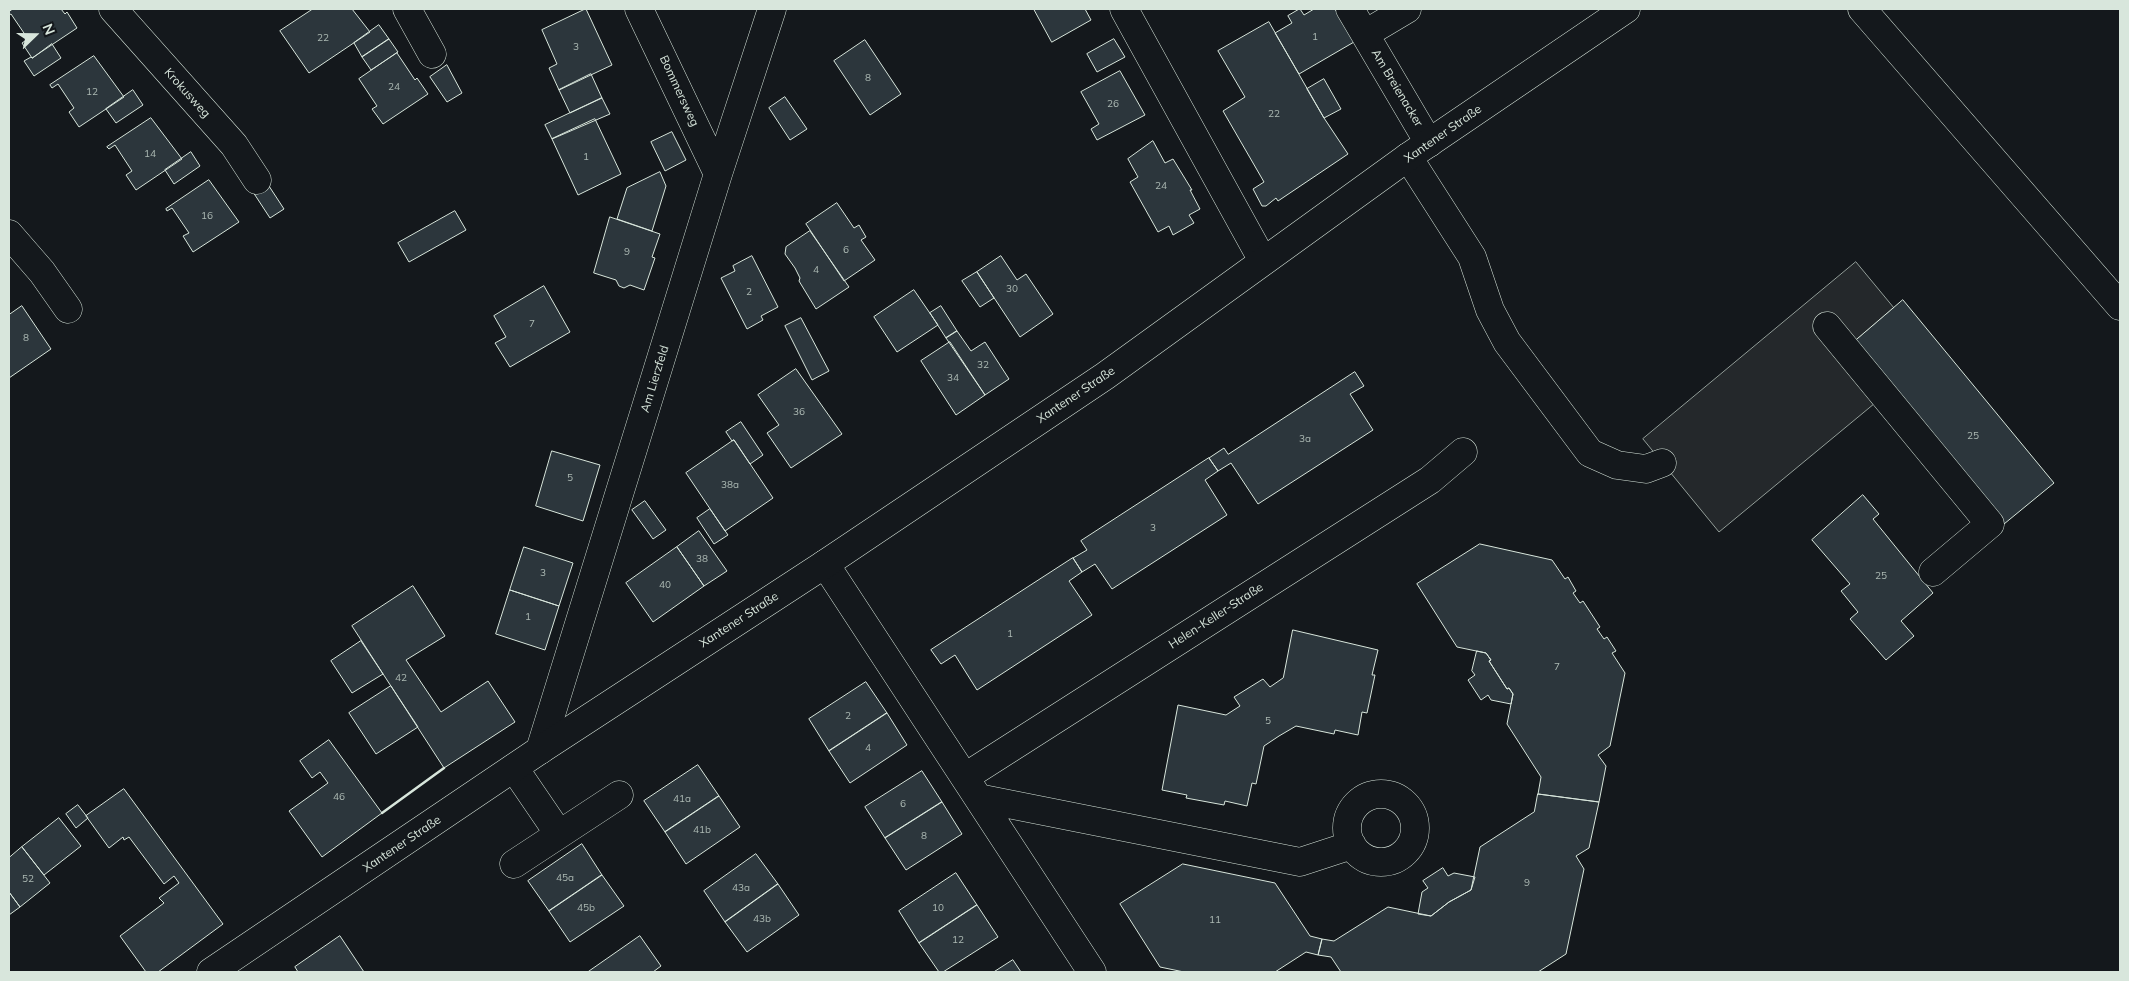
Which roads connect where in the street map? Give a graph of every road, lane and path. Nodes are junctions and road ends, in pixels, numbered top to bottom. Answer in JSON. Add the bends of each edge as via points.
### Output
{"nodes":[{"id":1,"x":113,"y":9,"type":"edge"},
{"id":2,"x":407,"y":9,"type":"edge"},
{"id":3,"x":639,"y":9,"type":"edge"},
{"id":4,"x":772,"y":9,"type":"edge"},
{"id":5,"x":1124,"y":9,"type":"edge"},
{"id":6,"x":1350,"y":9,"type":"edge"},
{"id":7,"x":1407,"y":9,"type":"edge"},
{"id":8,"x":1626,"y":9,"type":"edge"},
{"id":9,"x":1862,"y":9,"type":"edge"},
{"id":10,"x":1364,"y":34,"type":"junction"},
{"id":11,"x":432,"y":54,"type":"dead end"},
{"id":12,"x":1419,"y":150,"type":"junction"},
{"id":13,"x":718,"y":174,"type":"junction"},
{"id":14,"x":257,"y":180,"type":"dead end"},
{"id":15,"x":9,"y":234,"type":"edge"},
{"id":16,"x":1263,"y":262,"type":"junction"},
{"id":17,"x":2120,"y":306,"type":"edge"},
{"id":18,"x":68,"y":309,"type":"dead end"},
{"id":19,"x":1827,"y":326,"type":"dead end"},
{"id":20,"x":1464,"y":452,"type":"dead end"},
{"id":21,"x":1662,"y":463,"type":"dead end"},
{"id":22,"x":825,"y":564,"type":"junction"},
{"id":23,"x":1933,"y":572,"type":"dead end"},
{"id":24,"x":540,"y":750,"type":"junction"},
{"id":25,"x":514,"y":768,"type":"junction"},
{"id":26,"x":971,"y":788,"type":"junction"},
{"id":27,"x":619,"y":795,"type":"dead end"},
{"id":28,"x":559,"y":834,"type":"junction"},
{"id":29,"x":1352,"y":845,"type":"dead end"},
{"id":30,"x":514,"y":864,"type":"dead end"},
{"id":31,"x":211,"y":972,"type":"edge"},
{"id":32,"x":1092,"y":972,"type":"edge"}],
"edges":[{"from":1,"to":14,"type":"street","name":"Krokusweg","via":[[234,145]]},
{"from":2,"to":11,"type":"street"},
{"from":3,"to":13,"type":"street","name":"Bommersweg"},
{"from":4,"to":13,"type":"street","name":"Am Lierzfeld"},
{"from":5,"to":16,"type":"street"},
{"from":6,"to":10,"type":"street","name":"Am Breienacker"},
{"from":7,"to":10,"type":"street"},
{"from":8,"to":12,"type":"street","name":"Xantener Straße"},
{"from":9,"to":17,"type":"street"},
{"from":10,"to":12,"type":"street","name":"Am Breienacker"},
{"from":12,"to":16,"type":"street","name":"Xantener Straße"},
{"from":12,"to":21,"type":"street","name":"Am Breienacker","via":[[1472,257],[1490,310],[1507,342],[1590,452],[1617,465],[1646,470]]},
{"from":13,"to":24,"type":"street","name":"Am Lierzfeld"},
{"from":15,"to":18,"type":"street"},
{"from":16,"to":22,"type":"street","name":"Xantener Straße","via":[[1105,376]]},
{"from":19,"to":23,"type":"street","via":[[1990,524]]},
{"from":20,"to":26,"type":"street","name":"Helen-Keller-Straße","via":[[1430,480]]},
{"from":22,"to":24,"type":"street","name":"Xantener Straße"},
{"from":22,"to":26,"type":"street"},
{"from":24,"to":25,"type":"street","name":"Xantener Straße"},
{"from":25,"to":28,"type":"street"},
{"from":25,"to":31,"type":"street","name":"Xantener Straße"},
{"from":26,"to":29,"type":"street","via":[[1300,862]]},
{"from":26,"to":32,"type":"street"},
{"from":27,"to":28,"type":"street"},
{"from":28,"to":30,"type":"street"}]}
